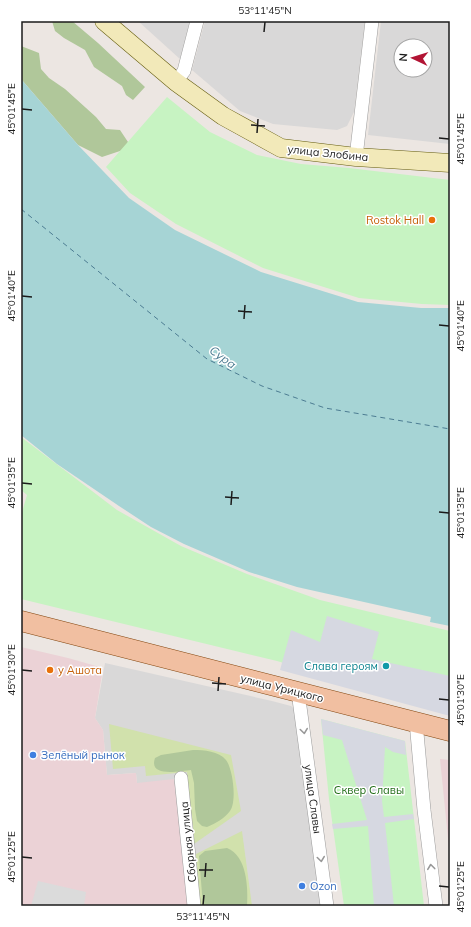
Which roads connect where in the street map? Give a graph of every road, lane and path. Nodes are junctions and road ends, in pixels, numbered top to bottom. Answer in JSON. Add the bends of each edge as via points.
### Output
{"nodes":[{"id":1,"x":104,"y":21,"type":"edge"},
{"id":2,"x":197,"y":21,"type":"edge"},
{"id":3,"x":372,"y":21,"type":"edge"},
{"id":4,"x":176,"y":82,"type":"junction"},
{"id":5,"x":356,"y":156,"type":"junction"},
{"id":6,"x":450,"y":163,"type":"edge"},
{"id":7,"x":21,"y":621,"type":"edge"},
{"id":8,"x":298,"y":692,"type":"junction"},
{"id":9,"x":416,"y":722,"type":"junction"},
{"id":10,"x":450,"y":731,"type":"edge"},
{"id":11,"x":182,"y":778,"type":"dead end"},
{"id":12,"x":194,"y":906,"type":"edge"},
{"id":13,"x":327,"y":906,"type":"edge"},
{"id":14,"x":436,"y":906,"type":"edge"}],
"edges":[{"from":1,"to":4,"type":"main road","name":"улица Злобина"},
{"from":2,"to":4,"type":"street","via":[[184,72]]},
{"from":3,"to":5,"type":"street"},
{"from":4,"to":5,"type":"main road","name":"улица Злобина","via":[[223,116],[281,148]]},
{"from":5,"to":6,"type":"main road","name":"улица Злобина"},
{"from":7,"to":8,"type":"main road","name":"улица Урицкого"},
{"from":8,"to":9,"type":"main road","name":"улица Урицкого"},
{"from":8,"to":13,"type":"street","name":"улица Славы","one_way":true},
{"from":9,"to":10,"type":"main road","name":"улица Урицкого"},
{"from":14,"to":9,"type":"street","one_way":true},
{"from":11,"to":12,"type":"street","name":"Сборная улица"}]}
